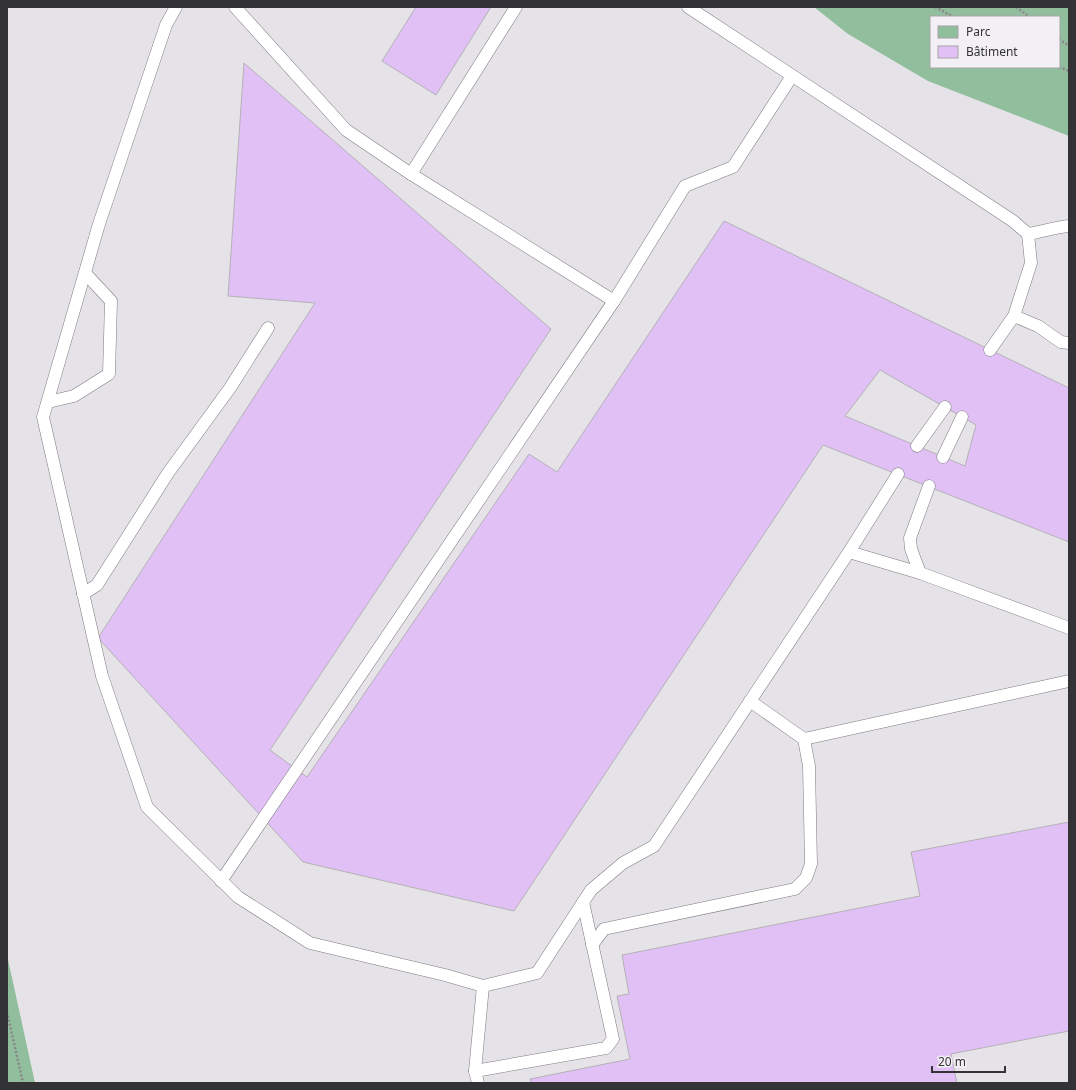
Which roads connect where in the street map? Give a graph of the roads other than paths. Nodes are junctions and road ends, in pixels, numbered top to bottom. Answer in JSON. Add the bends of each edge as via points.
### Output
{"nodes":[{"id":1,"x":176,"y":7,"type":"edge"},
{"id":2,"x":235,"y":7,"type":"edge"},
{"id":3,"x":516,"y":7,"type":"edge"},
{"id":4,"x":688,"y":7,"type":"edge"},
{"id":5,"x":792,"y":76,"type":"junction"},
{"id":6,"x":412,"y":174,"type":"junction"},
{"id":7,"x":1069,"y":226,"type":"edge"},
{"id":8,"x":1028,"y":234,"type":"junction"},
{"id":9,"x":85,"y":273,"type":"junction"},
{"id":10,"x":614,"y":301,"type":"junction"},
{"id":11,"x":1014,"y":316,"type":"junction"},
{"id":12,"x":268,"y":328,"type":"dead end"},
{"id":13,"x":1069,"y":343,"type":"edge"},
{"id":14,"x":991,"y":351,"type":"dead end"},
{"id":15,"x":48,"y":402,"type":"junction"},
{"id":16,"x":945,"y":407,"type":"dead end"},
{"id":17,"x":962,"y":417,"type":"dead end"},
{"id":18,"x":917,"y":446,"type":"dead end"},
{"id":19,"x":943,"y":456,"type":"dead end"},
{"id":20,"x":898,"y":474,"type":"dead end"},
{"id":21,"x":929,"y":486,"type":"dead end"},
{"id":22,"x":849,"y":552,"type":"junction"},
{"id":23,"x":920,"y":573,"type":"junction"},
{"id":24,"x":83,"y":594,"type":"junction"},
{"id":25,"x":1069,"y":628,"type":"edge"},
{"id":26,"x":1069,"y":681,"type":"edge"},
{"id":27,"x":750,"y":701,"type":"junction"},
{"id":28,"x":804,"y":739,"type":"junction"},
{"id":29,"x":222,"y":881,"type":"junction"},
{"id":30,"x":583,"y":902,"type":"junction"},
{"id":31,"x":592,"y":945,"type":"junction"},
{"id":32,"x":483,"y":986,"type":"junction"},
{"id":33,"x":477,"y":1077,"type":"edge"}],
"edges":[{"from":1,"to":9,"type":"lane","via":[[166,25]]},
{"from":2,"to":6,"type":"lane","via":[[346,130]]},
{"from":3,"to":6,"type":"lane"},
{"from":4,"to":5,"type":"lane"},
{"from":5,"to":8,"type":"lane","via":[[1013,221]]},
{"from":5,"to":10,"type":"lane","via":[[733,167],[685,186]]},
{"from":6,"to":10,"type":"lane"},
{"from":7,"to":8,"type":"lane"},
{"from":8,"to":11,"type":"lane","via":[[1031,263]]},
{"from":9,"to":15,"type":"lane"},
{"from":9,"to":15,"type":"lane","via":[[111,302],[109,374],[74,396]]},
{"from":10,"to":29,"type":"lane"},
{"from":11,"to":13,"type":"lane","via":[[1038,326],[1061,342]]},
{"from":11,"to":14,"type":"lane"},
{"from":12,"to":24,"type":"lane","via":[[230,388],[168,473],[97,585]]},
{"from":15,"to":24,"type":"lane","via":[[43,417]]},
{"from":16,"to":18,"type":"lane"},
{"from":17,"to":19,"type":"lane"},
{"from":20,"to":22,"type":"lane"},
{"from":21,"to":23,"type":"lane","via":[[910,538],[911,549]]},
{"from":22,"to":23,"type":"lane"},
{"from":22,"to":27,"type":"lane"},
{"from":23,"to":25,"type":"lane"},
{"from":24,"to":29,"type":"lane","via":[[102,676],[147,808]]},
{"from":26,"to":28,"type":"lane"},
{"from":27,"to":28,"type":"lane"},
{"from":27,"to":30,"type":"lane","via":[[654,846],[623,863],[591,890]]},
{"from":28,"to":31,"type":"lane","via":[[809,766],[811,864],[806,878],[796,889],[604,929]]},
{"from":29,"to":32,"type":"lane","via":[[238,897],[310,943]]},
{"from":30,"to":31,"type":"lane"},
{"from":30,"to":32,"type":"lane","via":[[537,973]]},
{"from":31,"to":33,"type":"lane","via":[[613,1039],[606,1048]]},
{"from":32,"to":33,"type":"lane"}]}
